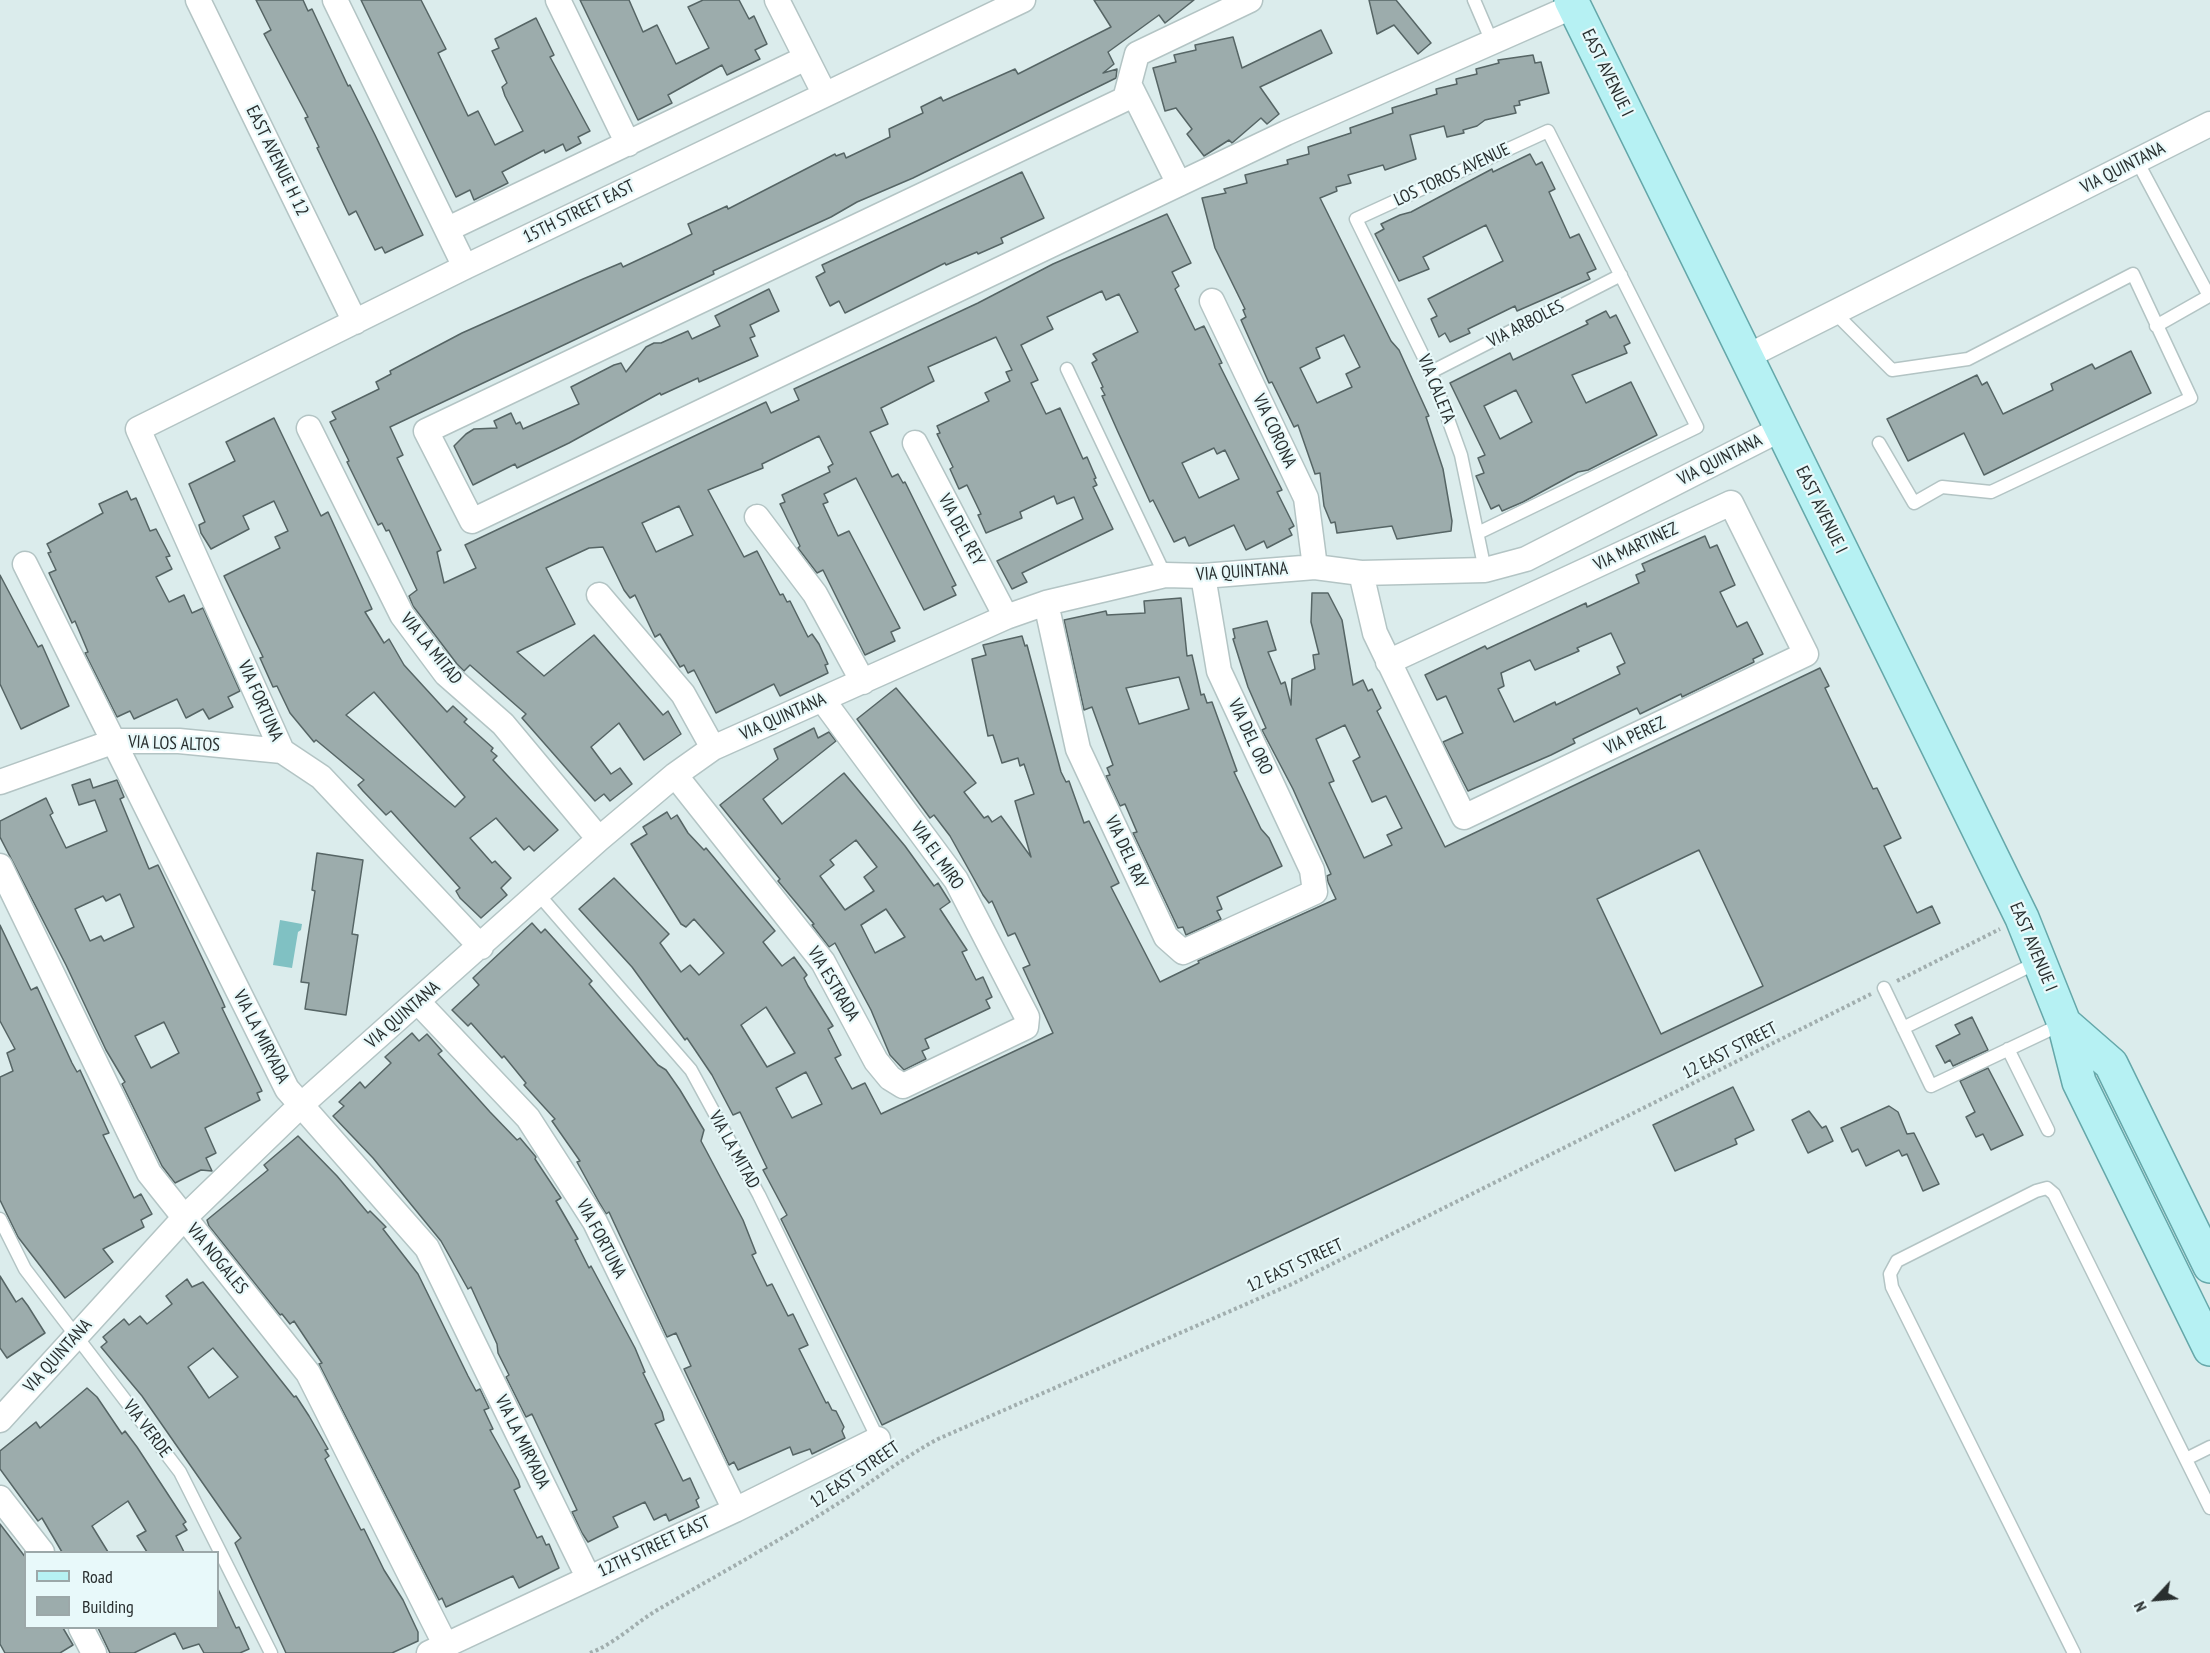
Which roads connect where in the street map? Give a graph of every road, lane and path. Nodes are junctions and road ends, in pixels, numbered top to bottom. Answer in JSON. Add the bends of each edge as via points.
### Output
{"nodes":[{"id":1,"x":198,"y":0,"type":"edge"},
{"id":2,"x":334,"y":0,"type":"edge"},
{"id":3,"x":558,"y":0,"type":"edge"},
{"id":4,"x":777,"y":0,"type":"edge"},
{"id":5,"x":1023,"y":0,"type":"edge"},
{"id":6,"x":1250,"y":0,"type":"edge"},
{"id":7,"x":1474,"y":0,"type":"edge"},
{"id":8,"x":1572,"y":3,"type":"edge"},
{"id":9,"x":1492,"y":42,"type":"junction"},
{"id":10,"x":806,"y":58,"type":"junction"},
{"id":11,"x":1129,"y":84,"type":"junction"},
{"id":12,"x":824,"y":93,"type":"junction"},
{"id":13,"x":2210,"y":124,"type":"edge"},
{"id":14,"x":628,"y":144,"type":"junction"},
{"id":15,"x":2137,"y":161,"type":"junction"},
{"id":16,"x":1179,"y":184,"type":"junction"},
{"id":17,"x":1356,"y":219,"type":"joint"},
{"id":18,"x":448,"y":229,"type":"junction"},
{"id":19,"x":465,"y":267,"type":"junction"},
{"id":20,"x":1621,"y":275,"type":"junction"},
{"id":21,"x":1212,"y":301,"type":"dead end"},
{"id":22,"x":1835,"y":313,"type":"junction"},
{"id":23,"x":355,"y":322,"type":"junction"},
{"id":24,"x":2156,"y":326,"type":"junction"},
{"id":25,"x":1746,"y":357,"type":"junction"},
{"id":26,"x":1067,"y":369,"type":"dead end"},
{"id":27,"x":1431,"y":372,"type":"junction"},
{"id":28,"x":309,"y":428,"type":"dead end"},
{"id":29,"x":138,"y":429,"type":"joint"},
{"id":30,"x":1781,"y":429,"type":"junction"},
{"id":31,"x":915,"y":443,"type":"dead end"},
{"id":32,"x":1879,"y":443,"type":"dead end"},
{"id":33,"x":757,"y":517,"type":"dead end"},
{"id":34,"x":1478,"y":533,"type":"junction"},
{"id":35,"x":25,"y":564,"type":"dead end"},
{"id":36,"x":1315,"y":567,"type":"junction"},
{"id":37,"x":1485,"y":570,"type":"junction"},
{"id":38,"x":1361,"y":573,"type":"junction"},
{"id":39,"x":1165,"y":575,"type":"junction"},
{"id":40,"x":1203,"y":576,"type":"junction"},
{"id":41,"x":599,"y":595,"type":"dead end"},
{"id":42,"x":1046,"y":603,"type":"junction"},
{"id":43,"x":1006,"y":617,"type":"junction"},
{"id":44,"x":1806,"y":654,"type":"joint"},
{"id":45,"x":1388,"y":662,"type":"junction"},
{"id":46,"x":863,"y":682,"type":"junction"},
{"id":47,"x":822,"y":699,"type":"junction"},
{"id":48,"x":115,"y":741,"type":"junction"},
{"id":49,"x":713,"y":748,"type":"junction"},
{"id":50,"x":282,"y":751,"type":"junction"},
{"id":51,"x":675,"y":775,"type":"junction"},
{"id":52,"x":0,"y":782,"type":"edge"},
{"id":53,"x":599,"y":839,"type":"junction"},
{"id":54,"x":0,"y":866,"type":"edge"},
{"id":55,"x":1315,"y":892,"type":"joint"},
{"id":56,"x":539,"y":895,"type":"junction"},
{"id":57,"x":2022,"y":918,"type":"junction"},
{"id":58,"x":481,"y":947,"type":"junction"},
{"id":59,"x":2039,"y":961,"type":"junction"},
{"id":60,"x":1884,"y":988,"type":"junction"},
{"id":61,"x":418,"y":1002,"type":"junction"},
{"id":62,"x":2064,"y":1023,"type":"junction"},
{"id":63,"x":1026,"y":1027,"type":"joint"},
{"id":64,"x":1903,"y":1028,"type":"junction"},
{"id":65,"x":2008,"y":1049,"type":"junction"},
{"id":66,"x":301,"y":1105,"type":"junction"},
{"id":67,"x":2048,"y":1130,"type":"dead end"},
{"id":68,"x":184,"y":1218,"type":"junction"},
{"id":69,"x":0,"y":1219,"type":"edge"},
{"id":70,"x":2210,"y":1266,"type":"edge"},
{"id":71,"x":77,"y":1335,"type":"junction"},
{"id":72,"x":2210,"y":1349,"type":"edge"},
{"id":73,"x":0,"y":1420,"type":"edge"},
{"id":74,"x":878,"y":1439,"type":"joint"},
{"id":75,"x":2210,"y":1447,"type":"edge"},
{"id":76,"x":2186,"y":1459,"type":"junction"},
{"id":77,"x":0,"y":1498,"type":"edge"},
{"id":78,"x":2210,"y":1508,"type":"edge"},
{"id":79,"x":735,"y":1510,"type":"junction"},
{"id":80,"x":41,"y":1551,"type":"edge"},
{"id":81,"x":588,"y":1577,"type":"junction"},
{"id":82,"x":82,"y":1629,"type":"edge"},
{"id":83,"x":437,"y":1649,"type":"edge"},
{"id":84,"x":94,"y":1653,"type":"edge"},
{"id":85,"x":271,"y":1653,"type":"edge"},
{"id":86,"x":590,"y":1653,"type":"edge"},
{"id":87,"x":2074,"y":1653,"type":"edge"}],
"edges":[{"from":1,"to":23,"type":"street","name":"EAST AVENUE H 12"},
{"from":2,"to":18,"type":"street"},
{"from":3,"to":14,"type":"street"},
{"from":4,"to":10,"type":"street"},
{"from":5,"to":12,"type":"street","name":"15TH STREET EAST"},
{"from":6,"to":11,"type":"street","via":[[1137,54]]},
{"from":7,"to":9,"type":"lane"},
{"from":8,"to":9,"type":"street"},
{"from":8,"to":25,"type":"main road","name":"EAST AVENUE I"},
{"from":9,"to":16,"type":"street"},
{"from":10,"to":12,"type":"street"},
{"from":10,"to":14,"type":"street"},
{"from":11,"to":16,"type":"street"},
{"from":11,"to":16,"type":"street","via":[[1125,99],[426,431],[472,521]]},
{"from":12,"to":19,"type":"street","name":"15TH STREET EAST"},
{"from":13,"to":15,"type":"street","name":"VIA QUINTANA"},
{"from":14,"to":18,"type":"street"},
{"from":15,"to":22,"type":"street","name":"VIA QUINTANA"},
{"from":15,"to":24,"type":"lane","via":[[2209,296]]},
{"from":17,"to":20,"type":"lane","name":"LOS TOROS AVENUE","via":[[1548,131]]},
{"from":17,"to":27,"type":"lane","name":"VIA CALETA"},
{"from":18,"to":19,"type":"street"},
{"from":19,"to":23,"type":"street","name":"15TH STREET EAST"},
{"from":20,"to":27,"type":"lane","name":"VIA ARBOLES"},
{"from":20,"to":34,"type":"lane","via":[[1697,427]]},
{"from":21,"to":36,"type":"street","name":"VIA CORONA","via":[[1306,498]]},
{"from":22,"to":24,"type":"lane","via":[[1892,369],[1968,359],[2133,274]]},
{"from":22,"to":25,"type":"street","name":"VIA QUINTANA"},
{"from":23,"to":29,"type":"street","name":"15TH STREET EAST"},
{"from":24,"to":32,"type":"lane","via":[[2191,398],[1991,492],[1942,487],[1914,503]]},
{"from":25,"to":30,"type":"main road","name":"EAST AVENUE I"},
{"from":26,"to":39,"type":"lane"},
{"from":27,"to":34,"type":"lane","name":"VIA CALETA","via":[[1461,455]]},
{"from":28,"to":53,"type":"street","name":"VIA LA MITAD","via":[[402,615],[446,674],[503,724]]},
{"from":29,"to":50,"type":"street","name":"VIA FORTUNA"},
{"from":30,"to":37,"type":"street","name":"VIA QUINTANA","via":[[1526,559]]},
{"from":30,"to":57,"type":"main road","name":"EAST AVENUE I"},
{"from":31,"to":43,"type":"street","name":"VIA DEL REY"},
{"from":33,"to":46,"type":"street","via":[[815,594]]},
{"from":34,"to":37,"type":"lane","name":"VIA CALETA"},
{"from":35,"to":48,"type":"street","name":"VIA LA MIRYADA"},
{"from":36,"to":38,"type":"street","name":"VIA QUINTANA"},
{"from":36,"to":40,"type":"street","name":"VIA QUINTANA"},
{"from":37,"to":38,"type":"street","name":"VIA QUINTANA"},
{"from":38,"to":45,"type":"street","via":[[1375,633]]},
{"from":39,"to":40,"type":"street","name":"VIA QUINTANA"},
{"from":39,"to":42,"type":"street","name":"VIA QUINTANA"},
{"from":40,"to":55,"type":"street","name":"VIA DEL ORO","via":[[1219,671],[1312,870]]},
{"from":41,"to":49,"type":"street","via":[[683,694]]},
{"from":42,"to":43,"type":"street","name":"VIA QUINTANA"},
{"from":42,"to":55,"type":"street","name":"VIA DEL RAY","via":[[1078,750],[1166,937],[1183,952]]},
{"from":43,"to":46,"type":"street","name":"VIA QUINTANA"},
{"from":44,"to":45,"type":"street","name":"VIA MARTINEZ","via":[[1731,503]]},
{"from":44,"to":45,"type":"street","name":"VIA PEREZ","via":[[1464,817]]},
{"from":46,"to":47,"type":"street","name":"VIA QUINTANA"},
{"from":47,"to":49,"type":"street","name":"VIA QUINTANA"},
{"from":47,"to":63,"type":"street","name":"VIA EL MIRO","via":[[956,880],[1028,1017]]},
{"from":48,"to":50,"type":"street","name":"VIA LOS ALTOS","via":[[179,741]]},
{"from":48,"to":52,"type":"street","name":"VIA LOS ALTOS"},
{"from":48,"to":66,"type":"street","name":"VIA LA MIRYADA","via":[[287,1089]]},
{"from":49,"to":51,"type":"street","name":"VIA QUINTANA"},
{"from":50,"to":58,"type":"street","name":"VIA FORTUNA","via":[[321,777]]},
{"from":51,"to":53,"type":"street","name":"VIA QUINTANA"},
{"from":51,"to":63,"type":"street","name":"VIA ESTRADA","via":[[824,962],[876,1061],[890,1078],[903,1086]]},
{"from":53,"to":56,"type":"street","name":"VIA QUINTANA"},
{"from":54,"to":68,"type":"street","name":"VIA NOGALES","via":[[149,1173]]},
{"from":56,"to":58,"type":"street","name":"VIA QUINTANA"},
{"from":56,"to":74,"type":"lane","name":"VIA LA MITAD","via":[[691,1070],[759,1195]]},
{"from":57,"to":59,"type":"main road","name":"EAST AVENUE I"},
{"from":57,"to":60,"type":"path","name":"12 EAST STREET"},
{"from":58,"to":61,"type":"street","name":"VIA QUINTANA"},
{"from":59,"to":62,"type":"main road","name":"EAST AVENUE I"},
{"from":59,"to":64,"type":"lane"},
{"from":60,"to":64,"type":"lane"},
{"from":60,"to":86,"type":"path","name":"12 EAST STREET","via":[[1292,1284],[938,1439],[903,1458],[830,1509],[642,1619],[608,1646]]},
{"from":61,"to":66,"type":"street","name":"VIA QUINTANA"},
{"from":61,"to":79,"type":"street","name":"VIA FORTUNA","via":[[528,1118],[595,1222]]},
{"from":62,"to":65,"type":"lane"},
{"from":62,"to":70,"type":"main road","name":"EAST AVENUE I","via":[[2110,1064]]},
{"from":62,"to":72,"type":"main road","name":"EAST AVENUE I","via":[[2079,1082]]},
{"from":64,"to":65,"type":"lane","via":[[1930,1086]]},
{"from":65,"to":67,"type":"lane"},
{"from":66,"to":68,"type":"street","name":"VIA QUINTANA"},
{"from":66,"to":81,"type":"street","name":"VIA LA MIRYADA","via":[[427,1248]]},
{"from":68,"to":71,"type":"street","name":"VIA QUINTANA"},
{"from":68,"to":83,"type":"street","name":"VIA NOGALES","via":[[308,1373]]},
{"from":69,"to":71,"type":"lane","name":"VIA VERDE","via":[[25,1269]]},
{"from":71,"to":73,"type":"street","name":"VIA QUINTANA"},
{"from":71,"to":85,"type":"lane","name":"VIA VERDE","via":[[180,1472]]},
{"from":74,"to":79,"type":"street","name":"12TH STREET EAST"},
{"from":75,"to":76,"type":"lane"},
{"from":76,"to":78,"type":"lane"},
{"from":76,"to":87,"type":"lane","via":[[2048,1188],[1897,1261],[1890,1274],[1892,1287]]},
{"from":77,"to":80,"type":"street"},
{"from":79,"to":81,"type":"street","name":"12TH STREET EAST"},
{"from":81,"to":83,"type":"street","name":"12TH STREET EAST"},
{"from":82,"to":84,"type":"street"}]}
